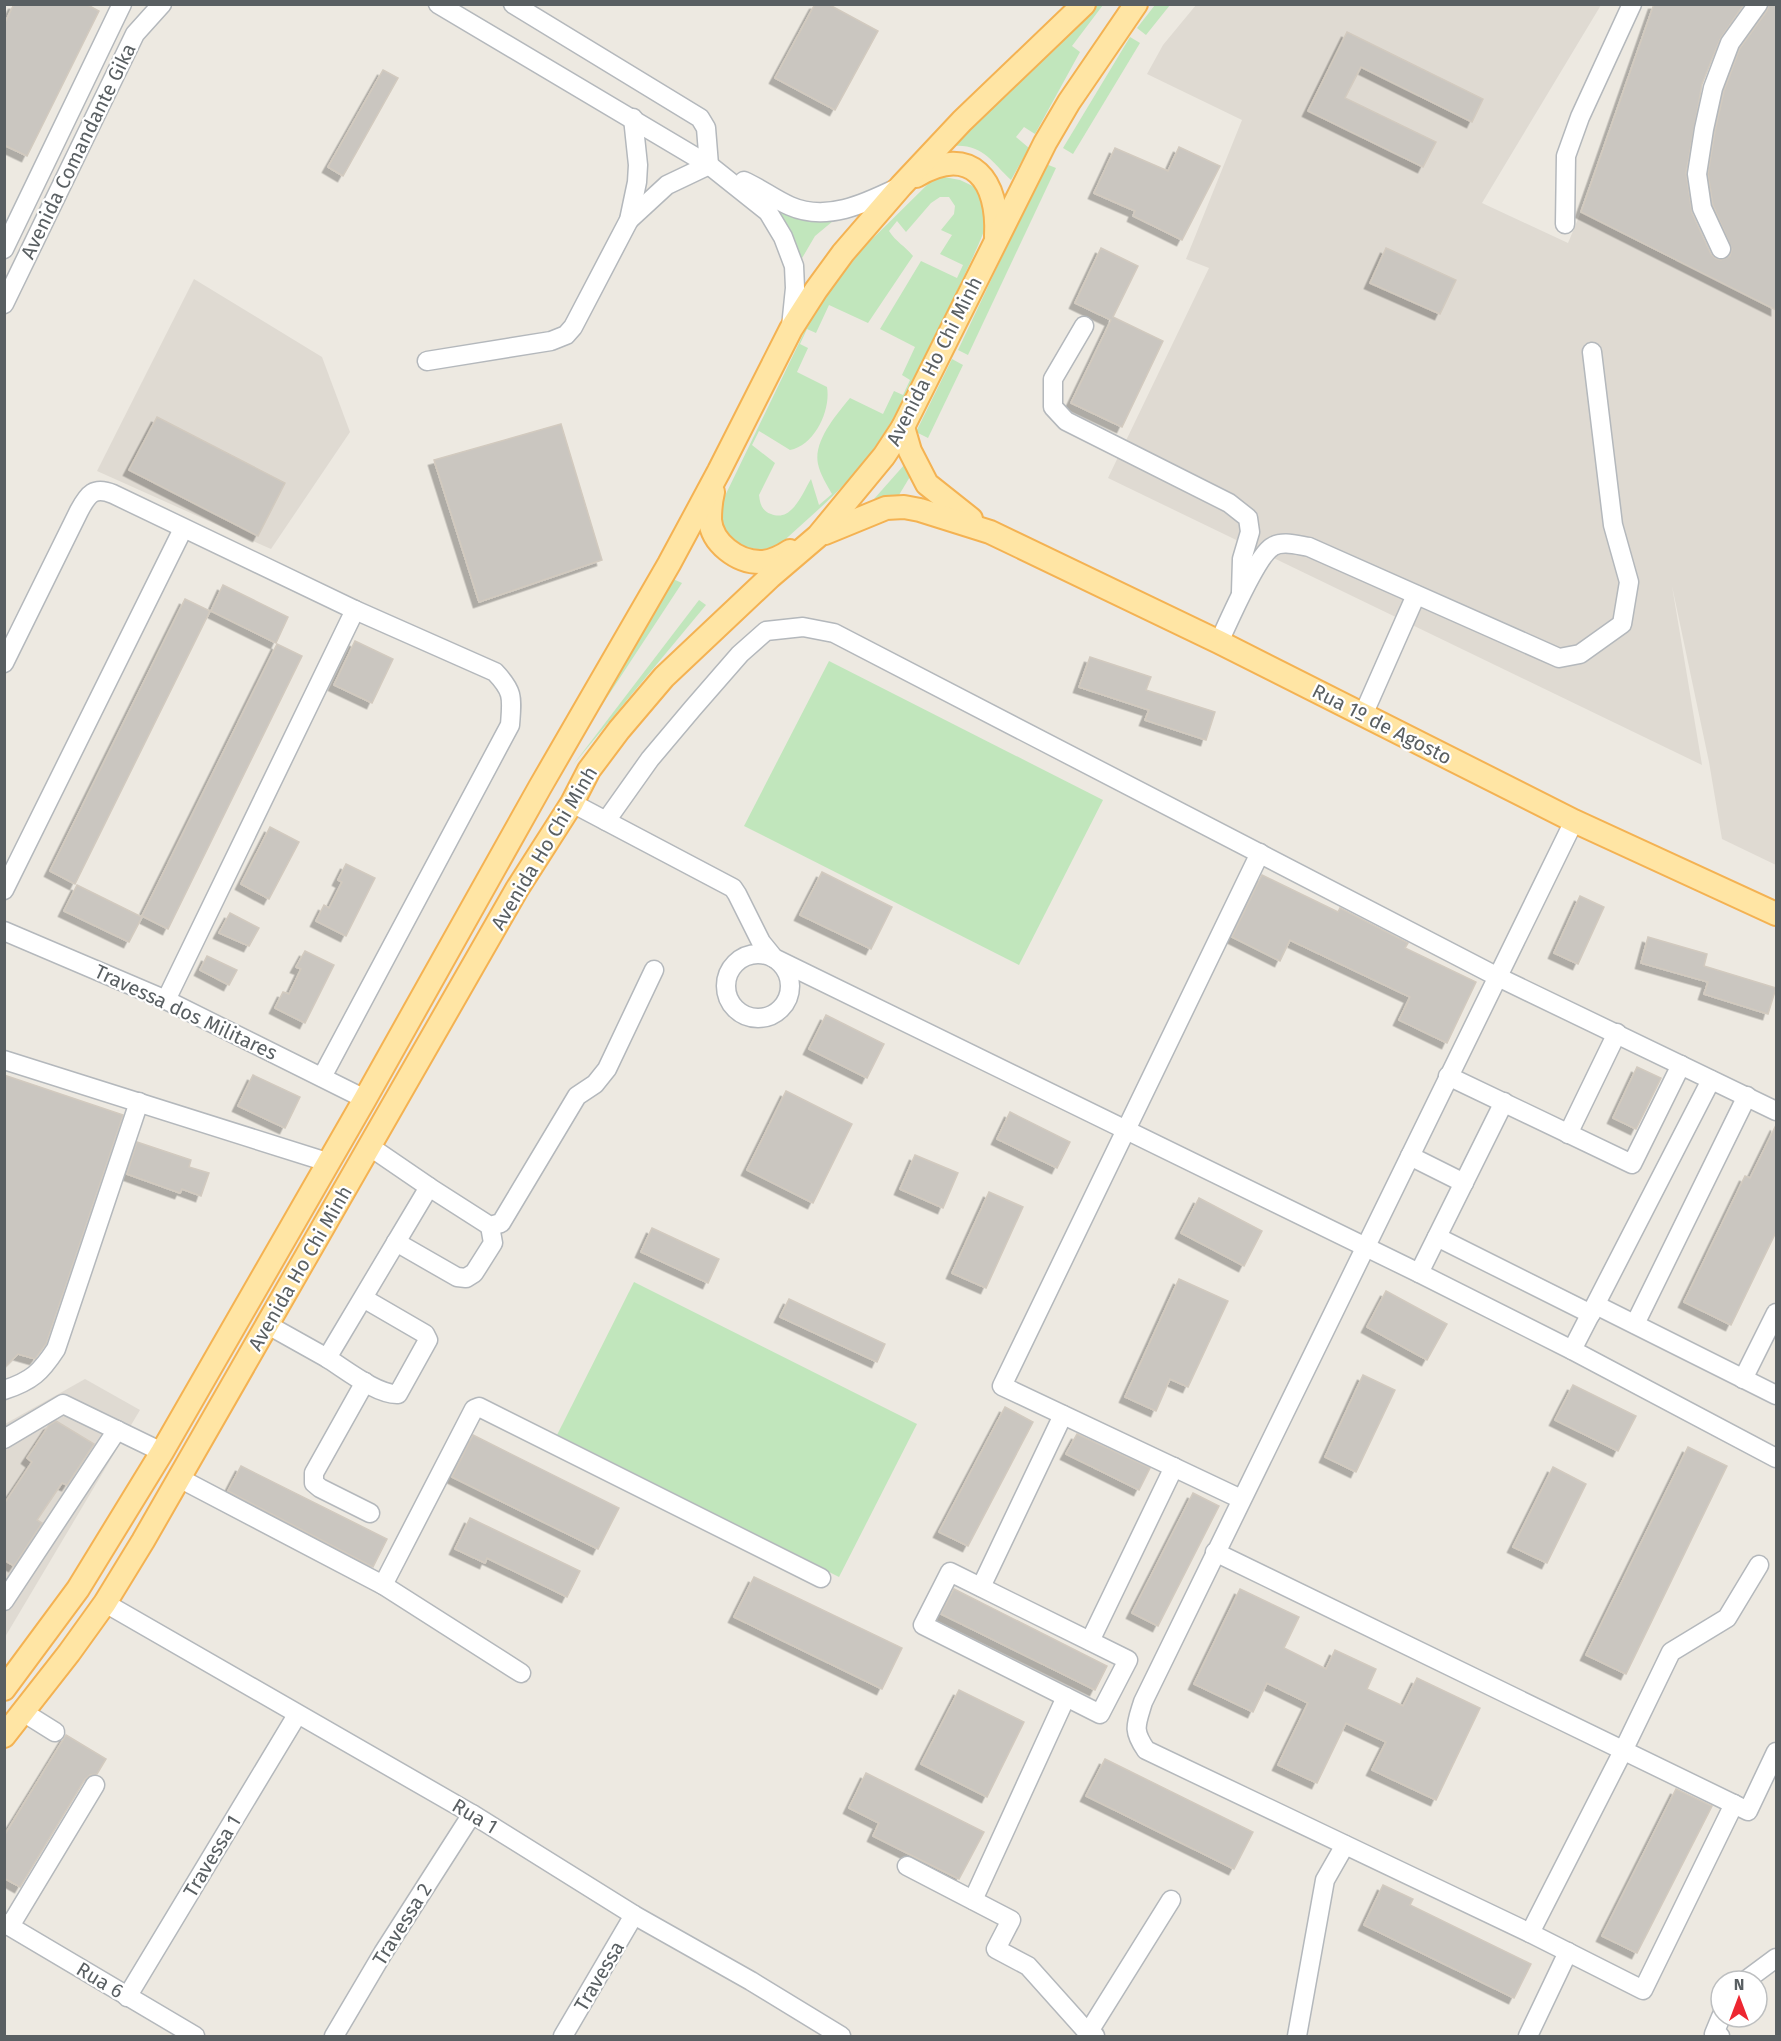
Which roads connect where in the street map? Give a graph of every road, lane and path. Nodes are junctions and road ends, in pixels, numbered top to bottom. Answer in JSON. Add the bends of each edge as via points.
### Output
{"nodes":[{"id":1,"x":123,"y":4,"type":"edge"},
{"id":2,"x":162,"y":4,"type":"edge"},
{"id":3,"x":438,"y":4,"type":"edge"},
{"id":4,"x":513,"y":4,"type":"edge"},
{"id":5,"x":1084,"y":4,"type":"edge"},
{"id":6,"x":1136,"y":4,"type":"edge"},
{"id":7,"x":1632,"y":4,"type":"edge"},
{"id":8,"x":1758,"y":4,"type":"edge"},
{"id":9,"x":633,"y":118,"type":"junction"},
{"id":10,"x":709,"y":165,"type":"junction"},
{"id":11,"x":901,"y":186,"type":"junction"},
{"id":12,"x":629,"y":220,"type":"junction"},
{"id":13,"x":1565,"y":224,"type":"dead end"},
{"id":14,"x":995,"y":240,"type":"junction"},
{"id":15,"x":4,"y":249,"type":"edge"},
{"id":16,"x":1721,"y":249,"type":"dead end"},
{"id":17,"x":4,"y":304,"type":"edge"},
{"id":18,"x":1084,"y":326,"type":"dead end"},
{"id":19,"x":791,"y":329,"type":"junction"},
{"id":20,"x":1592,"y":352,"type":"dead end"},
{"id":21,"x":428,"y":361,"type":"dead end"},
{"id":22,"x":903,"y":427,"type":"junction"},
{"id":23,"x":719,"y":471,"type":"junction"},
{"id":24,"x":183,"y":529,"type":"junction"},
{"id":25,"x":990,"y":532,"type":"junction"},
{"id":26,"x":818,"y":536,"type":"junction"},
{"id":27,"x":1416,"y":595,"type":"junction"},
{"id":28,"x":1241,"y":597,"type":"junction"},
{"id":29,"x":355,"y":610,"type":"junction"},
{"id":30,"x":1219,"y":642,"type":"junction"},
{"id":31,"x":4,"y":663,"type":"edge"},
{"id":32,"x":1363,"y":715,"type":"junction"},
{"id":33,"x":572,"y":803,"type":"junction"},
{"id":34,"x":1574,"y":820,"type":"junction"},
{"id":35,"x":606,"y":821,"type":"junction"},
{"id":36,"x":1260,"y":853,"type":"junction"},
{"id":37,"x":4,"y":890,"type":"edge"},
{"id":38,"x":1776,"y":914,"type":"edge"},
{"id":39,"x":4,"y":931,"type":"edge"},
{"id":40,"x":654,"y":970,"type":"dead end"},
{"id":41,"x":1498,"y":976,"type":"junction"},
{"id":42,"x":166,"y":1000,"type":"junction"},
{"id":43,"x":1617,"y":1033,"type":"junction"},
{"id":44,"x":4,"y":1060,"type":"edge"},
{"id":45,"x":1681,"y":1065,"type":"junction"},
{"id":46,"x":1448,"y":1076,"type":"junction"},
{"id":47,"x":322,"y":1077,"type":"junction"},
{"id":48,"x":1711,"y":1080,"type":"junction"},
{"id":49,"x":1747,"y":1096,"type":"junction"},
{"id":50,"x":365,"y":1099,"type":"junction"},
{"id":51,"x":140,"y":1102,"type":"junction"},
{"id":52,"x":1504,"y":1102,"type":"junction"},
{"id":53,"x":1776,"y":1111,"type":"edge"},
{"id":54,"x":1125,"y":1130,"type":"junction"},
{"id":55,"x":1568,"y":1134,"type":"junction"},
{"id":56,"x":369,"y":1146,"type":"junction"},
{"id":57,"x":1410,"y":1156,"type":"junction"},
{"id":58,"x":327,"y":1162,"type":"junction"},
{"id":59,"x":1464,"y":1183,"type":"junction"},
{"id":60,"x":429,"y":1187,"type":"junction"},
{"id":61,"x":490,"y":1226,"type":"junction"},
{"id":62,"x":1437,"y":1237,"type":"junction"},
{"id":63,"x":396,"y":1242,"type":"junction"},
{"id":64,"x":1365,"y":1248,"type":"junction"},
{"id":65,"x":1419,"y":1273,"type":"junction"},
{"id":66,"x":363,"y":1298,"type":"junction"},
{"id":67,"x":1594,"y":1310,"type":"junction"},
{"id":68,"x":1776,"y":1313,"type":"edge"},
{"id":69,"x":1635,"y":1324,"type":"junction"},
{"id":70,"x":268,"y":1325,"type":"junction"},
{"id":71,"x":1572,"y":1350,"type":"junction"},
{"id":72,"x":327,"y":1358,"type":"junction"},
{"id":73,"x":1743,"y":1379,"type":"junction"},
{"id":74,"x":364,"y":1382,"type":"junction"},
{"id":75,"x":4,"y":1390,"type":"edge"},
{"id":76,"x":1776,"y":1395,"type":"edge"},
{"id":77,"x":1063,"y":1415,"type":"junction"},
{"id":78,"x":117,"y":1430,"type":"junction"},
{"id":79,"x":4,"y":1439,"type":"edge"},
{"id":80,"x":162,"y":1452,"type":"junction"},
{"id":81,"x":1776,"y":1458,"type":"edge"},
{"id":82,"x":1174,"y":1467,"type":"junction"},
{"id":83,"x":179,"y":1478,"type":"junction"},
{"id":84,"x":1241,"y":1499,"type":"junction"},
{"id":85,"x":370,"y":1513,"type":"dead end"},
{"id":86,"x":1215,"y":1552,"type":"junction"},
{"id":87,"x":1759,"y":1565,"type":"dead end"},
{"id":88,"x":821,"y":1578,"type":"dead end"},
{"id":89,"x":383,"y":1585,"type":"junction"},
{"id":90,"x":981,"y":1587,"type":"junction"},
{"id":91,"x":4,"y":1601,"type":"edge"},
{"id":92,"x":105,"y":1603,"type":"junction"},
{"id":93,"x":1090,"y":1641,"type":"junction"},
{"id":94,"x":521,"y":1673,"type":"dead end"},
{"id":95,"x":4,"y":1689,"type":"edge"},
{"id":96,"x":1066,"y":1697,"type":"junction"},
{"id":97,"x":23,"y":1712,"type":"junction"},
{"id":98,"x":297,"y":1715,"type":"junction"},
{"id":99,"x":55,"y":1732,"type":"dead end"},
{"id":100,"x":4,"y":1736,"type":"edge"},
{"id":101,"x":1623,"y":1751,"type":"junction"},
{"id":102,"x":1776,"y":1752,"type":"edge"},
{"id":103,"x":95,"y":1785,"type":"dead end"},
{"id":104,"x":1734,"y":1804,"type":"junction"},
{"id":105,"x":472,"y":1814,"type":"junction"},
{"id":106,"x":1345,"y":1845,"type":"junction"},
{"id":107,"x":907,"y":1866,"type":"dead end"},
{"id":108,"x":973,"y":1900,"type":"junction"},
{"id":109,"x":1171,"y":1900,"type":"dead end"},
{"id":110,"x":634,"y":1915,"type":"junction"},
{"id":111,"x":7,"y":1924,"type":"edge"},
{"id":112,"x":1530,"y":1933,"type":"junction"},
{"id":113,"x":1568,"y":1952,"type":"junction"},
{"id":114,"x":1776,"y":1958,"type":"edge"},
{"id":115,"x":1761,"y":1969,"type":"edge"},
{"id":116,"x":127,"y":1996,"type":"junction"},
{"id":117,"x":568,"y":2035,"type":"edge"},
{"id":118,"x":1091,"y":2035,"type":"edge"},
{"id":119,"x":195,"y":2037,"type":"edge"},
{"id":120,"x":334,"y":2037,"type":"edge"},
{"id":121,"x":841,"y":2037,"type":"edge"},
{"id":122,"x":1297,"y":2037,"type":"edge"},
{"id":123,"x":1528,"y":2037,"type":"edge"}],
"edges":[{"from":1,"to":15,"type":"street","name":"Avenida Comandante Gika"},
{"from":2,"to":17,"type":"street","name":"Avenida Comandante Gika","via":[[135,34]]},
{"from":3,"to":9,"type":"street"},
{"from":4,"to":10,"type":"street","via":[[700,118],[706,128]]},
{"from":5,"to":11,"type":"main road","name":"Avenida Ho Chi Minh"},
{"from":6,"to":14,"type":"main road","name":"Avenida Ho Chi Minh","via":[[1069,102]]},
{"from":7,"to":13,"type":"street","via":[[1566,156]]},
{"from":8,"to":16,"type":"street","via":[[1730,43],[1713,88],[1697,174],[1702,208]]},
{"from":9,"to":10,"type":"street"},
{"from":9,"to":12,"type":"street","via":[[638,165]]},
{"from":10,"to":11,"type":"street","via":[[792,207],[818,213],[867,203]]},
{"from":10,"to":12,"type":"street","via":[[667,185]]},
{"from":10,"to":19,"type":"street","via":[[768,212],[783,237],[794,266]]},
{"from":11,"to":14,"type":"main road","via":[[932,167],[958,164],[972,168],[995,200]]},
{"from":11,"to":19,"type":"main road","name":"Avenida Ho Chi Minh","via":[[843,253]]},
{"from":12,"to":21,"type":"street","via":[[566,335]]},
{"from":14,"to":22,"type":"main road","name":"Avenida Ho Chi Minh"},
{"from":18,"to":28,"type":"street","via":[[1053,379],[1053,407],[1066,421],[1229,503],[1248,518],[1250,532],[1242,559]]},
{"from":19,"to":23,"type":"main road","name":"Avenida Ho Chi Minh"},
{"from":20,"to":27,"type":"street","via":[[1613,525],[1629,582],[1622,624],[1580,654],[1559,657]]},
{"from":22,"to":25,"type":"main road","via":[[910,452],[927,484]]},
{"from":22,"to":26,"type":"main road","name":"Avenida Ho Chi Minh"},
{"from":23,"to":26,"type":"main road","via":[[710,520],[713,532],[732,553],[751,561],[777,559]]},
{"from":23,"to":50,"type":"main road","name":"Avenida Ho Chi Minh"},
{"from":24,"to":29,"type":"street"},
{"from":24,"to":31,"type":"street","via":[[106,491],[91,493]]},
{"from":24,"to":37,"type":"street"},
{"from":25,"to":26,"type":"main road","via":[[920,510],[886,508]]},
{"from":25,"to":30,"type":"main road","name":"Rua 1º de Agosto"},
{"from":26,"to":33,"type":"main road","name":"Avenida Ho Chi Minh","via":[[664,677],[596,760]]},
{"from":27,"to":28,"type":"street","via":[[1309,547],[1286,543],[1271,547]]},
{"from":27,"to":32,"type":"street"},
{"from":28,"to":30,"type":"street"},
{"from":29,"to":42,"type":"street"},
{"from":29,"to":47,"type":"street","via":[[495,672],[508,686],[512,703],[510,725]]},
{"from":30,"to":32,"type":"main road","name":"Rua 1º de Agosto"},
{"from":32,"to":34,"type":"main road","name":"Rua 1º de Agosto"},
{"from":33,"to":35,"type":"street"},
{"from":33,"to":56,"type":"main road","name":"Avenida Ho Chi Minh","via":[[517,889]]},
{"from":34,"to":38,"type":"main road","name":"Rua 1º de Agosto"},
{"from":34,"to":41,"type":"street"},
{"from":35,"to":36,"type":"street","via":[[650,759],[740,654],[766,631],[803,627],[843,637]]},
{"from":35,"to":54,"type":"street","via":[[732,888],[774,958]]},
{"from":36,"to":41,"type":"street"},
{"from":36,"to":54,"type":"street"},
{"from":39,"to":42,"type":"street","name":"Travessa dos Militares"},
{"from":40,"to":61,"type":"street","via":[[607,1069],[595,1084],[577,1096],[501,1223]]},
{"from":41,"to":43,"type":"street"},
{"from":41,"to":46,"type":"street"},
{"from":42,"to":47,"type":"street","name":"Travessa dos Militares"},
{"from":43,"to":45,"type":"street"},
{"from":43,"to":55,"type":"street"},
{"from":44,"to":51,"type":"street"},
{"from":45,"to":48,"type":"street"},
{"from":45,"to":55,"type":"street","via":[[1632,1164]]},
{"from":46,"to":52,"type":"street"},
{"from":46,"to":57,"type":"street"},
{"from":47,"to":50,"type":"street","name":"Travessa dos Militares"},
{"from":48,"to":49,"type":"street"},
{"from":48,"to":67,"type":"street"},
{"from":49,"to":53,"type":"street"},
{"from":49,"to":69,"type":"street"},
{"from":50,"to":58,"type":"main road","name":"Avenida Ho Chi Minh"},
{"from":51,"to":58,"type":"street"},
{"from":51,"to":75,"type":"street","via":[[56,1349],[33,1378]]},
{"from":52,"to":55,"type":"street"},
{"from":52,"to":59,"type":"street"},
{"from":54,"to":64,"type":"street"},
{"from":54,"to":77,"type":"street","via":[[1002,1386]]},
{"from":56,"to":60,"type":"street"},
{"from":56,"to":70,"type":"main road","name":"Avenida Ho Chi Minh"},
{"from":57,"to":59,"type":"street"},
{"from":57,"to":64,"type":"street"},
{"from":58,"to":80,"type":"main road","name":"Avenida Ho Chi Minh"},
{"from":59,"to":62,"type":"street"},
{"from":60,"to":61,"type":"street"},
{"from":60,"to":63,"type":"street"},
{"from":61,"to":63,"type":"street","via":[[493,1243],[474,1273],[466,1278],[457,1277]]},
{"from":62,"to":65,"type":"street"},
{"from":62,"to":67,"type":"street"},
{"from":63,"to":66,"type":"street"},
{"from":64,"to":65,"type":"street"},
{"from":64,"to":84,"type":"street"},
{"from":65,"to":71,"type":"street"},
{"from":66,"to":72,"type":"street"},
{"from":66,"to":74,"type":"street","via":[[425,1334],[428,1340],[398,1394]]},
{"from":67,"to":69,"type":"street"},
{"from":67,"to":71,"type":"street"},
{"from":68,"to":73,"type":"street"},
{"from":69,"to":73,"type":"street"},
{"from":70,"to":72,"type":"street"},
{"from":70,"to":83,"type":"main road","name":"Avenida Ho Chi Minh"},
{"from":71,"to":81,"type":"street"},
{"from":72,"to":74,"type":"street"},
{"from":73,"to":76,"type":"street"},
{"from":74,"to":85,"type":"street","via":[[314,1473],[314,1483]]},
{"from":77,"to":82,"type":"street"},
{"from":77,"to":90,"type":"street"},
{"from":78,"to":79,"type":"street","via":[[63,1404]]},
{"from":78,"to":80,"type":"street"},
{"from":78,"to":91,"type":"street"},
{"from":80,"to":95,"type":"main road","name":"Avenida Ho Chi Minh","via":[[78,1589]]},
{"from":82,"to":84,"type":"street"},
{"from":82,"to":93,"type":"street"},
{"from":83,"to":89,"type":"street"},
{"from":83,"to":92,"type":"main road","name":"Avenida Ho Chi Minh"},
{"from":84,"to":86,"type":"street"},
{"from":86,"to":101,"type":"street"},
{"from":86,"to":106,"type":"street","via":[[1143,1702],[1137,1737],[1146,1750]]},
{"from":87,"to":101,"type":"street","via":[[1727,1618],[1671,1652]]},
{"from":88,"to":89,"type":"street","via":[[479,1407],[474,1409]]},
{"from":89,"to":94,"type":"street"},
{"from":90,"to":93,"type":"street"},
{"from":90,"to":96,"type":"street","via":[[950,1572],[923,1625]]},
{"from":92,"to":97,"type":"main road","name":"Avenida Ho Chi Minh"},
{"from":92,"to":98,"type":"street","name":"Rua 1"},
{"from":93,"to":96,"type":"street","via":[[1128,1660],[1100,1714]]},
{"from":96,"to":108,"type":"street"},
{"from":97,"to":99,"type":"street"},
{"from":97,"to":100,"type":"main road","name":"Avenida Ho Chi Minh"},
{"from":98,"to":105,"type":"street","name":"Rua 1"},
{"from":98,"to":116,"type":"street","name":"Travessa 1"},
{"from":101,"to":104,"type":"street"},
{"from":101,"to":112,"type":"street"},
{"from":102,"to":104,"type":"street","via":[[1748,1811]]},
{"from":103,"to":111,"type":"street"},
{"from":104,"to":113,"type":"street","via":[[1643,1990]]},
{"from":105,"to":110,"type":"street","name":"Rua 1"},
{"from":105,"to":120,"type":"street","name":"Travessa 2","via":[[382,1953]]},
{"from":106,"to":112,"type":"street"},
{"from":106,"to":122,"type":"street","via":[[1325,1880]]},
{"from":107,"to":108,"type":"street"},
{"from":108,"to":118,"type":"street","via":[[1011,1920],[996,1949],[1028,1966]]},
{"from":109,"to":118,"type":"street"},
{"from":110,"to":117,"type":"street","name":"Travessa"},
{"from":110,"to":121,"type":"street","name":"Rua 1"},
{"from":111,"to":116,"type":"street","name":"Rua 6"},
{"from":112,"to":113,"type":"street"},
{"from":113,"to":123,"type":"street"},
{"from":114,"to":115,"type":"street"},
{"from":116,"to":119,"type":"street","name":"Rua 6"}]}
